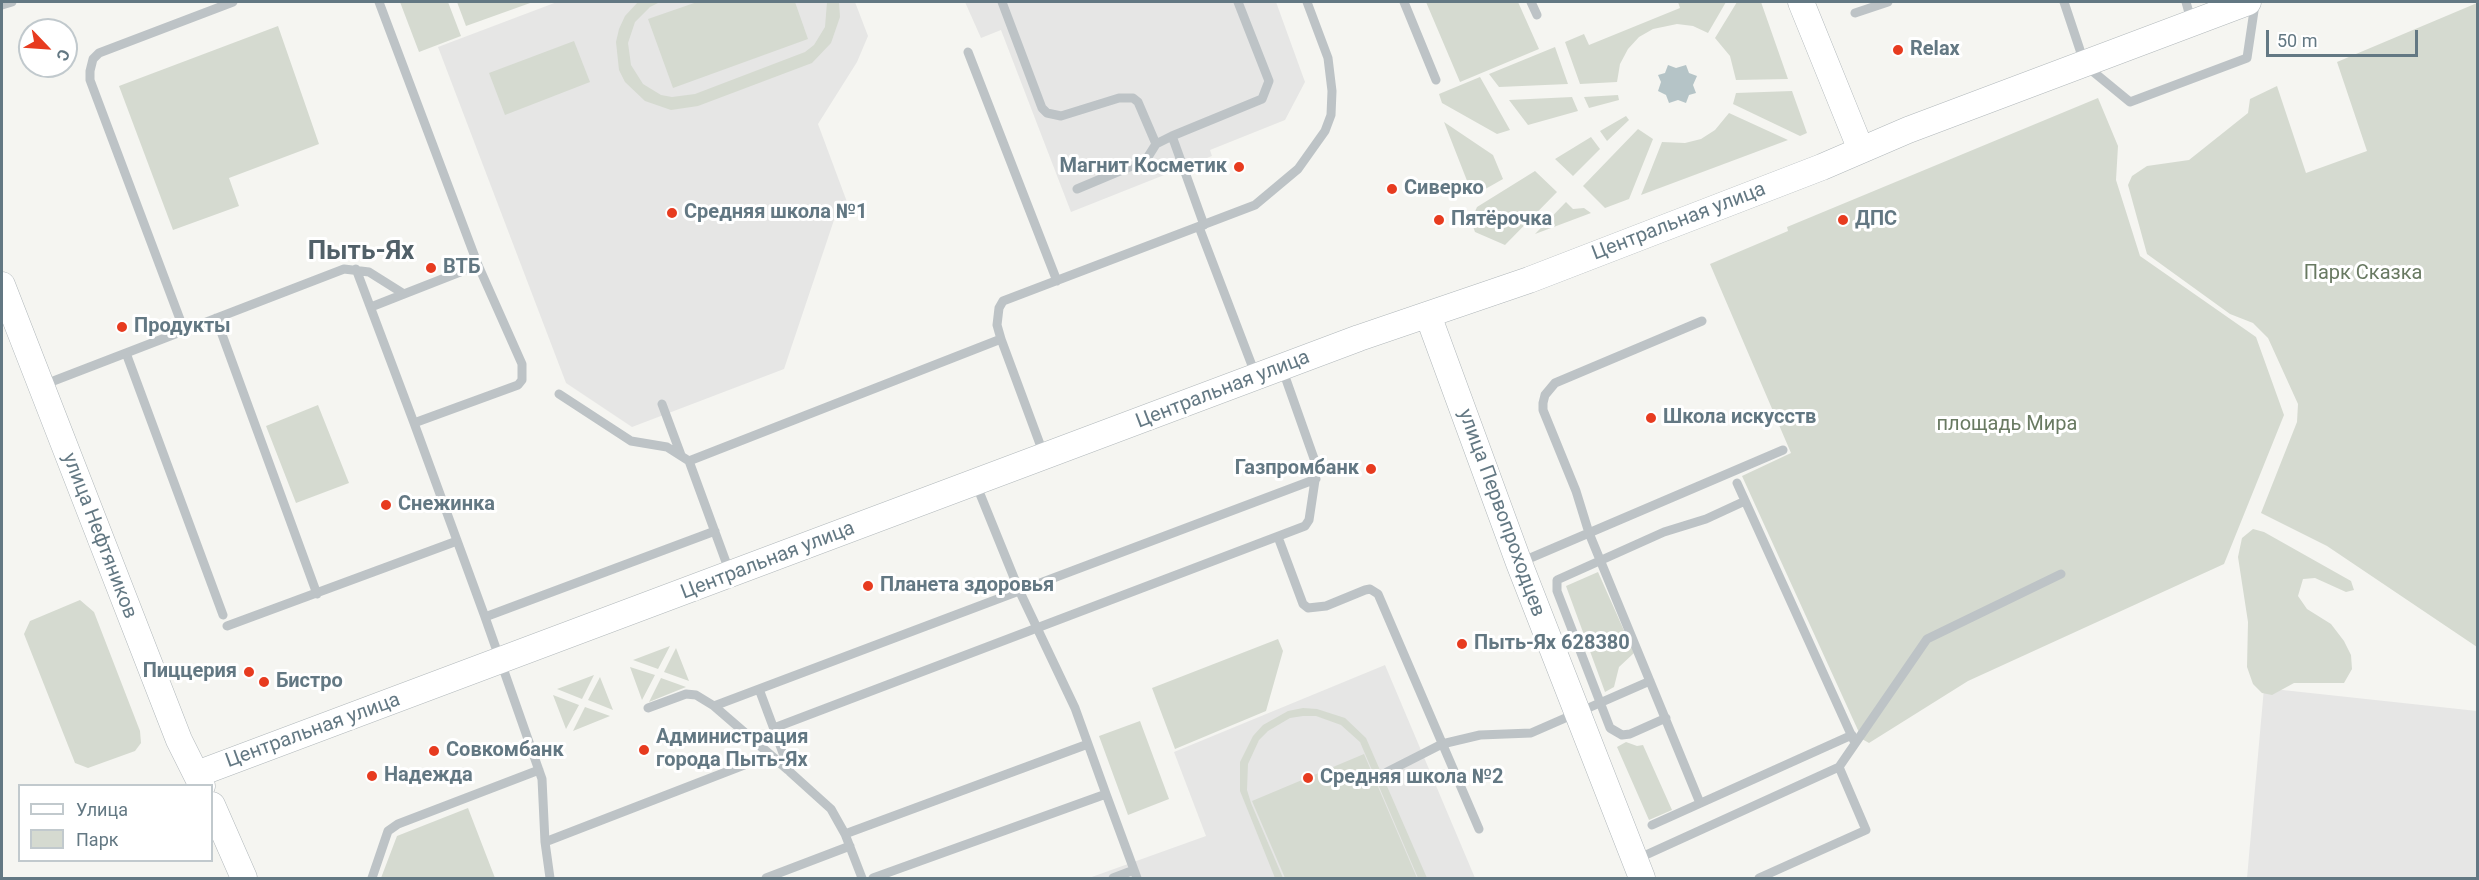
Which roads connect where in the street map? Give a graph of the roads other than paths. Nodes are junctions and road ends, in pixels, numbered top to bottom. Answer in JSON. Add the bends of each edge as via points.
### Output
{"nodes":[{"id":1,"x":12,"y":2,"type":"edge"},
{"id":2,"x":233,"y":2,"type":"edge"},
{"id":3,"x":379,"y":2,"type":"edge"},
{"id":4,"x":1002,"y":2,"type":"edge"},
{"id":5,"x":1238,"y":2,"type":"edge"},
{"id":6,"x":1307,"y":2,"type":"edge"},
{"id":7,"x":1404,"y":2,"type":"edge"},
{"id":8,"x":1531,"y":2,"type":"edge"},
{"id":9,"x":1800,"y":2,"type":"edge"},
{"id":10,"x":1888,"y":2,"type":"edge"},
{"id":11,"x":2064,"y":2,"type":"edge"},
{"id":12,"x":2248,"y":2,"type":"edge"},
{"id":13,"x":2255,"y":2,"type":"edge"},
{"id":14,"x":2,"y":5,"type":"edge"},
{"id":15,"x":2189,"y":12,"type":"edge"},
{"id":16,"x":1855,"y":13,"type":"dead end"},
{"id":17,"x":1537,"y":15,"type":"dead end"},
{"id":18,"x":968,"y":51,"type":"dead end"},
{"id":19,"x":2085,"y":65,"type":"junction"},
{"id":20,"x":1436,"y":80,"type":"dead end"},
{"id":21,"x":1172,"y":136,"type":"junction"},
{"id":22,"x":1156,"y":144,"type":"junction"},
{"id":23,"x":1861,"y":150,"type":"junction"},
{"id":24,"x":1077,"y":189,"type":"dead end"},
{"id":25,"x":1202,"y":226,"type":"junction"},
{"id":26,"x":478,"y":265,"type":"junction"},
{"id":27,"x":356,"y":268,"type":"junction"},
{"id":28,"x":1056,"y":281,"type":"junction"},
{"id":29,"x":2,"y":285,"type":"edge"},
{"id":30,"x":404,"y":294,"type":"junction"},
{"id":31,"x":371,"y":308,"type":"junction"},
{"id":32,"x":1428,"y":315,"type":"junction"},
{"id":33,"x":216,"y":318,"type":"junction"},
{"id":34,"x":1702,"y":321,"type":"dead end"},
{"id":35,"x":184,"y":330,"type":"junction"},
{"id":36,"x":1001,"y":339,"type":"junction"},
{"id":37,"x":126,"y":353,"type":"junction"},
{"id":38,"x":1282,"y":368,"type":"junction"},
{"id":39,"x":1256,"y":377,"type":"junction"},
{"id":40,"x":41,"y":386,"type":"junction"},
{"id":41,"x":559,"y":394,"type":"dead end"},
{"id":42,"x":663,"y":404,"type":"dead end"},
{"id":43,"x":414,"y":423,"type":"junction"},
{"id":44,"x":1783,"y":450,"type":"dead end"},
{"id":45,"x":1045,"y":457,"type":"junction"},
{"id":46,"x":685,"y":458,"type":"junction"},
{"id":47,"x":1316,"y":479,"type":"junction"},
{"id":48,"x":976,"y":483,"type":"junction"},
{"id":49,"x":1737,"y":483,"type":"dead end"},
{"id":50,"x":1745,"y":501,"type":"junction"},
{"id":51,"x":715,"y":531,"type":"junction"},
{"id":52,"x":1589,"y":533,"type":"junction"},
{"id":53,"x":1278,"y":537,"type":"junction"},
{"id":54,"x":457,"y":541,"type":"junction"},
{"id":55,"x":1600,"y":559,"type":"junction"},
{"id":56,"x":1519,"y":563,"type":"junction"},
{"id":57,"x":2061,"y":574,"type":"dead end"},
{"id":58,"x":731,"y":575,"type":"junction"},
{"id":59,"x":1019,"y":590,"type":"junction"},
{"id":60,"x":317,"y":594,"type":"junction"},
{"id":61,"x":223,"y":615,"type":"dead end"},
{"id":62,"x":485,"y":617,"type":"junction"},
{"id":63,"x":226,"y":626,"type":"dead end"},
{"id":64,"x":1037,"y":630,"type":"junction"},
{"id":65,"x":501,"y":661,"type":"junction"},
{"id":66,"x":1650,"y":681,"type":"junction"},
{"id":67,"x":759,"y":689,"type":"junction"},
{"id":68,"x":1601,"y":702,"type":"junction"},
{"id":69,"x":714,"y":706,"type":"junction"},
{"id":70,"x":648,"y":708,"type":"dead end"},
{"id":71,"x":1577,"y":714,"type":"junction"},
{"id":72,"x":1666,"y":718,"type":"junction"},
{"id":73,"x":774,"y":728,"type":"junction"},
{"id":74,"x":1853,"y":738,"type":"junction"},
{"id":75,"x":1088,"y":744,"type":"junction"},
{"id":76,"x":1442,"y":744,"type":"junction"},
{"id":77,"x":770,"y":755,"type":"junction"},
{"id":78,"x":1839,"y":767,"type":"junction"},
{"id":79,"x":539,"y":770,"type":"junction"},
{"id":80,"x":790,"y":772,"type":"junction"},
{"id":81,"x":1387,"y":772,"type":"dead end"},
{"id":82,"x":199,"y":780,"type":"edge"},
{"id":83,"x":1106,"y":794,"type":"junction"},
{"id":84,"x":1700,"y":803,"type":"junction"},
{"id":85,"x":213,"y":807,"type":"edge"},
{"id":86,"x":1652,"y":825,"type":"dead end"},
{"id":87,"x":1479,"y":829,"type":"dead end"},
{"id":88,"x":845,"y":834,"type":"junction"},
{"id":89,"x":545,"y":842,"type":"junction"},
{"id":90,"x":850,"y":846,"type":"junction"},
{"id":91,"x":1638,"y":869,"type":"edge"},
{"id":92,"x":1136,"y":874,"type":"edge"},
{"id":93,"x":244,"y":879,"type":"edge"},
{"id":94,"x":372,"y":879,"type":"edge"},
{"id":95,"x":550,"y":879,"type":"edge"},
{"id":96,"x":766,"y":879,"type":"edge"},
{"id":97,"x":862,"y":879,"type":"edge"},
{"id":98,"x":873,"y":879,"type":"edge"},
{"id":99,"x":1113,"y":879,"type":"edge"},
{"id":100,"x":1759,"y":879,"type":"edge"}],
"edges":[{"from":1,"to":14,"type":"lane"},
{"from":2,"to":35,"type":"lane","via":[[99,53],[90,71],[90,80]]},
{"from":3,"to":26,"type":"lane"},
{"from":4,"to":22,"type":"lane","via":[[1047,113],[1061,116],[1119,98],[1133,98]]},
{"from":5,"to":21,"type":"lane","via":[[1269,81],[1266,93],[1256,103]]},
{"from":6,"to":25,"type":"lane","via":[[1331,73],[1330,115],[1325,131],[1298,169],[1255,205]]},
{"from":7,"to":20,"type":"lane"},
{"from":8,"to":17,"type":"lane"},
{"from":9,"to":23,"type":"main road"},
{"from":10,"to":16,"type":"lane"},
{"from":11,"to":19,"type":"lane"},
{"from":12,"to":15,"type":"main road","name":"Центральная улица"},
{"from":13,"to":19,"type":"lane","via":[[2247,58],[2130,102]]},
{"from":15,"to":19,"type":"main road","name":"Центральная улица"},
{"from":18,"to":28,"type":"lane"},
{"from":19,"to":23,"type":"main road","name":"Центральная улица"},
{"from":21,"to":22,"type":"lane"},
{"from":21,"to":25,"type":"lane"},
{"from":22,"to":24,"type":"lane","via":[[1146,160]]},
{"from":23,"to":32,"type":"main road","name":"Центральная улица","via":[[1529,280]]},
{"from":25,"to":28,"type":"lane"},
{"from":25,"to":39,"type":"lane"},
{"from":26,"to":30,"type":"lane"},
{"from":26,"to":43,"type":"lane","via":[[522,364],[522,380]]},
{"from":27,"to":30,"type":"lane"},
{"from":27,"to":31,"type":"lane"},
{"from":27,"to":33,"type":"lane","via":[[344,269]]},
{"from":28,"to":36,"type":"lane","via":[[1003,301],[997,316]]},
{"from":29,"to":40,"type":"main road","name":"улица Нефтяников","via":[[12,323]]},
{"from":30,"to":31,"type":"lane"},
{"from":31,"to":43,"type":"lane"},
{"from":32,"to":38,"type":"main road","name":"Центральная улица"},
{"from":32,"to":56,"type":"main road","name":"улица Первопроходцев"},
{"from":33,"to":35,"type":"lane"},
{"from":33,"to":60,"type":"lane"},
{"from":34,"to":52,"type":"lane","via":[[1555,383],[1545,395],[1543,410]]},
{"from":35,"to":37,"type":"lane"},
{"from":36,"to":45,"type":"lane"},
{"from":36,"to":46,"type":"lane"},
{"from":37,"to":40,"type":"lane"},
{"from":37,"to":61,"type":"lane"},
{"from":38,"to":39,"type":"main road","name":"Центральная улица"},
{"from":38,"to":47,"type":"lane","via":[[1315,458]]},
{"from":39,"to":45,"type":"main road","name":"Центральная улица"},
{"from":40,"to":82,"type":"main road","name":"улица Нефтяников","via":[[179,740]]},
{"from":41,"to":46,"type":"lane","via":[[631,441],[662,446]]},
{"from":42,"to":46,"type":"lane"},
{"from":43,"to":54,"type":"lane"},
{"from":44,"to":52,"type":"lane"},
{"from":45,"to":48,"type":"main road","name":"Центральная улица"},
{"from":46,"to":51,"type":"lane"},
{"from":47,"to":53,"type":"lane","via":[[1309,520],[1305,526]]},
{"from":47,"to":59,"type":"lane"},
{"from":48,"to":58,"type":"main road","name":"Центральная улица"},
{"from":48,"to":59,"type":"lane"},
{"from":49,"to":50,"type":"lane"},
{"from":50,"to":55,"type":"lane"},
{"from":50,"to":74,"type":"lane"},
{"from":51,"to":58,"type":"lane"},
{"from":51,"to":62,"type":"lane"},
{"from":52,"to":55,"type":"lane"},
{"from":52,"to":56,"type":"lane"},
{"from":53,"to":64,"type":"lane"},
{"from":53,"to":76,"type":"lane","via":[[1303,604],[1308,608],[1326,606],[1365,590],[1378,594]]},
{"from":54,"to":60,"type":"lane"},
{"from":54,"to":62,"type":"lane"},
{"from":55,"to":66,"type":"lane"},
{"from":55,"to":68,"type":"lane","via":[[1560,576],[1556,585]]},
{"from":56,"to":71,"type":"main road","name":"улица Первопроходцев"},
{"from":57,"to":74,"type":"lane","via":[[1927,639]]},
{"from":58,"to":65,"type":"main road","name":"Центральная улица"},
{"from":59,"to":64,"type":"lane"},
{"from":59,"to":67,"type":"lane"},
{"from":60,"to":63,"type":"lane"},
{"from":62,"to":65,"type":"lane"},
{"from":64,"to":73,"type":"lane"},
{"from":64,"to":75,"type":"lane"},
{"from":65,"to":79,"type":"lane"},
{"from":65,"to":82,"type":"main road","name":"Центральная улица"},
{"from":66,"to":68,"type":"lane"},
{"from":66,"to":72,"type":"lane"},
{"from":67,"to":69,"type":"lane"},
{"from":67,"to":73,"type":"lane"},
{"from":68,"to":71,"type":"lane"},
{"from":68,"to":72,"type":"lane","via":[[1610,728],[1622,735]]},
{"from":69,"to":70,"type":"lane","via":[[691,694]]},
{"from":69,"to":77,"type":"lane"},
{"from":71,"to":76,"type":"lane","via":[[1531,733],[1480,735]]},
{"from":71,"to":91,"type":"main road","name":"улица Первопроходцев"},
{"from":72,"to":84,"type":"lane"},
{"from":73,"to":80,"type":"lane"},
{"from":74,"to":78,"type":"lane"},
{"from":74,"to":84,"type":"lane"},
{"from":75,"to":83,"type":"lane"},
{"from":75,"to":88,"type":"lane"},
{"from":76,"to":81,"type":"lane"},
{"from":76,"to":87,"type":"lane"},
{"from":77,"to":80,"type":"lane"},
{"from":77,"to":89,"type":"lane"},
{"from":78,"to":91,"type":"lane"},
{"from":78,"to":100,"type":"lane","via":[[1866,830]]},
{"from":79,"to":89,"type":"lane"},
{"from":79,"to":94,"type":"lane","via":[[398,824],[388,831]]},
{"from":80,"to":88,"type":"lane","via":[[825,802]]},
{"from":83,"to":92,"type":"lane"},
{"from":83,"to":98,"type":"lane"},
{"from":84,"to":86,"type":"lane"},
{"from":85,"to":93,"type":"main road"},
{"from":88,"to":90,"type":"lane"},
{"from":89,"to":95,"type":"lane"},
{"from":90,"to":96,"type":"lane"},
{"from":90,"to":97,"type":"lane"},
{"from":92,"to":99,"type":"lane"}]}
